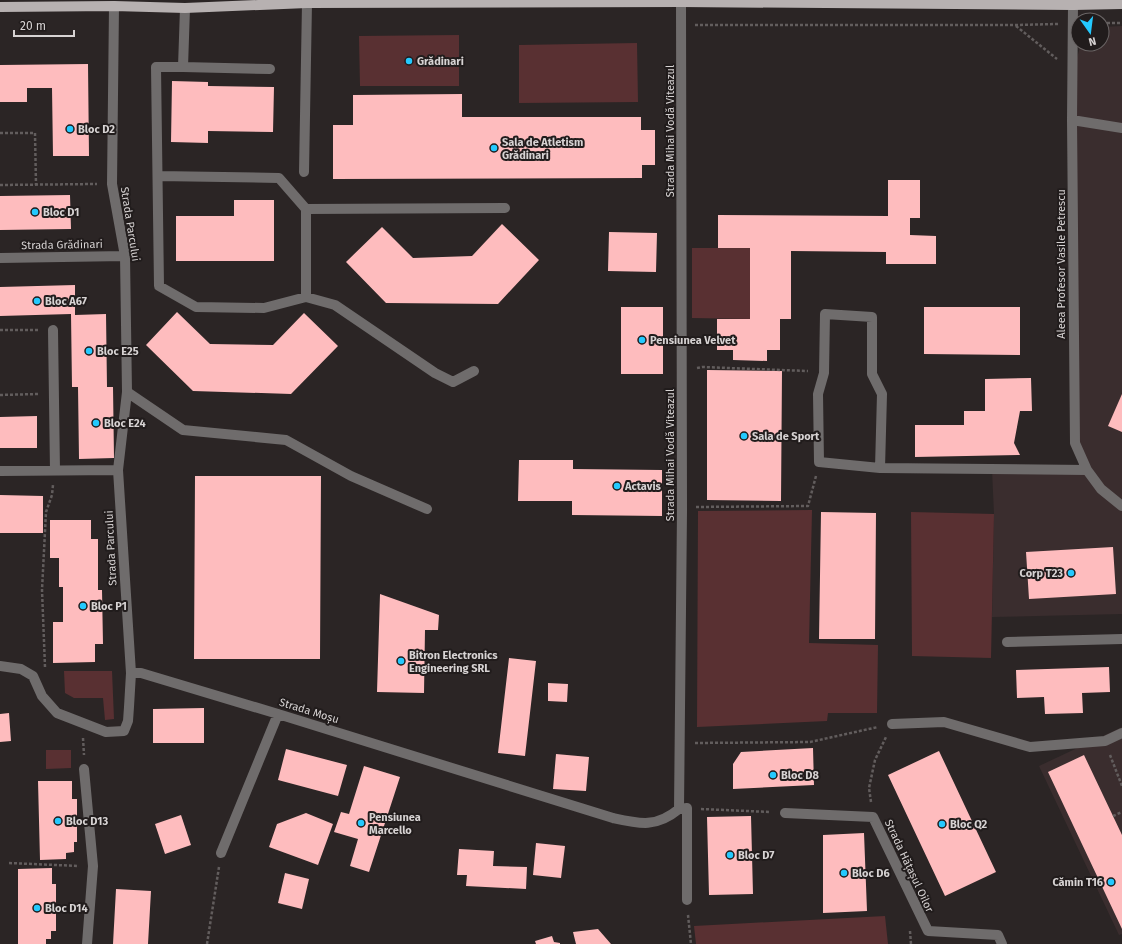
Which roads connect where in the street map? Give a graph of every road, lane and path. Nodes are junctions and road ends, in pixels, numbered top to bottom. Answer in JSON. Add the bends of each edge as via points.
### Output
{"nodes":[{"id":1,"x":681,"y":2,"type":"junction"},
{"id":2,"x":308,"y":3,"type":"junction"},
{"id":3,"x":1122,"y":4,"type":"edge"},
{"id":4,"x":1073,"y":5,"type":"junction"},
{"id":5,"x":114,"y":6,"type":"junction"},
{"id":6,"x":0,"y":7,"type":"edge"},
{"id":7,"x":185,"y":8,"type":"junction"},
{"id":8,"x":1073,"y":12,"type":"edge"},
{"id":9,"x":1070,"y":23,"type":"edge"},
{"id":10,"x":1110,"y":23,"type":"edge"},
{"id":11,"x":1122,"y":23,"type":"edge"},
{"id":12,"x":682,"y":25,"type":"junction"},
{"id":13,"x":1015,"y":25,"type":"junction"},
{"id":14,"x":1073,"y":52,"type":"edge"},
{"id":15,"x":183,"y":67,"type":"junction"},
{"id":16,"x":270,"y":69,"type":"dead end"},
{"id":17,"x":1073,"y":72,"type":"junction"},
{"id":18,"x":1072,"y":120,"type":"junction"},
{"id":19,"x":1122,"y":128,"type":"edge"},
{"id":20,"x":0,"y":133,"type":"edge"},
{"id":21,"x":304,"y":172,"type":"dead end"},
{"id":22,"x":158,"y":176,"type":"junction"},
{"id":23,"x":112,"y":184,"type":"junction"},
{"id":24,"x":0,"y":185,"type":"edge"},
{"id":25,"x":36,"y":185,"type":"junction"},
{"id":26,"x":505,"y":208,"type":"dead end"},
{"id":27,"x":306,"y":209,"type":"junction"},
{"id":28,"x":125,"y":256,"type":"junction"},
{"id":29,"x":0,"y":258,"type":"edge"},
{"id":30,"x":306,"y":297,"type":"junction"},
{"id":31,"x":0,"y":330,"type":"edge"},
{"id":32,"x":53,"y":330,"type":"joint"},
{"id":33,"x":702,"y":367,"type":"dead end"},
{"id":34,"x":474,"y":371,"type":"dead end"},
{"id":35,"x":808,"y":371,"type":"dead end"},
{"id":36,"x":127,"y":392,"type":"junction"},
{"id":37,"x":0,"y":394,"type":"edge"},
{"id":38,"x":54,"y":394,"type":"junction"},
{"id":39,"x":819,"y":462,"type":"junction"},
{"id":40,"x":880,"y":468,"type":"junction"},
{"id":41,"x":118,"y":470,"type":"junction"},
{"id":42,"x":1086,"y":470,"type":"junction"},
{"id":43,"x":0,"y":471,"type":"edge"},
{"id":44,"x":55,"y":471,"type":"junction"},
{"id":45,"x":697,"y":506,"type":"dead end"},
{"id":46,"x":1122,"y":506,"type":"edge"},
{"id":47,"x":427,"y":509,"type":"dead end"},
{"id":48,"x":1122,"y":639,"type":"edge"},
{"id":49,"x":1007,"y":642,"type":"dead end"},
{"id":50,"x":46,"y":664,"type":"dead end"},
{"id":51,"x":0,"y":666,"type":"edge"},
{"id":52,"x":130,"y":673,"type":"junction"},
{"id":53,"x":278,"y":714,"type":"junction"},
{"id":54,"x":892,"y":724,"type":"junction"},
{"id":55,"x":1122,"y":733,"type":"edge"},
{"id":56,"x":1105,"y":741,"type":"junction"},
{"id":57,"x":680,"y":743,"type":"junction"},
{"id":58,"x":84,"y":769,"type":"dead end"},
{"id":59,"x":1122,"y":786,"type":"edge"},
{"id":60,"x":683,"y":808,"type":"junction"},
{"id":61,"x":1122,"y":812,"type":"edge"},
{"id":62,"x":785,"y":813,"type":"joint"},
{"id":63,"x":1113,"y":816,"type":"dead end"},
{"id":64,"x":873,"y":817,"type":"junction"},
{"id":65,"x":221,"y":853,"type":"joint"},
{"id":66,"x":9,"y":862,"type":"dead end"},
{"id":67,"x":94,"y":866,"type":"junction"},
{"id":68,"x":687,"y":900,"type":"joint"},
{"id":69,"x":910,"y":927,"type":"dead end"},
{"id":70,"x":86,"y":944,"type":"edge"},
{"id":71,"x":207,"y":944,"type":"edge"},
{"id":72,"x":691,"y":944,"type":"edge"},
{"id":73,"x":910,"y":944,"type":"edge"},
{"id":74,"x":1002,"y":944,"type":"edge"}],
"edges":[{"from":1,"to":2,"type":"main road"},
{"from":1,"to":4,"type":"main road"},
{"from":1,"to":12,"type":"street","name":"Strada Mihai Vodă Viteazul"},
{"from":2,"to":7,"type":"main road"},
{"from":2,"to":21,"type":"street"},
{"from":3,"to":4,"type":"main road"},
{"from":4,"to":8,"type":"street","name":"Aleea Profesor Vasile Petrescu"},
{"from":5,"to":6,"type":"main road"},
{"from":5,"to":7,"type":"main road"},
{"from":5,"to":23,"type":"street","name":"Strada Parcului"},
{"from":7,"to":15,"type":"street"},
{"from":9,"to":13,"type":"path"},
{"from":10,"to":11,"type":"path"},
{"from":12,"to":13,"type":"path"},
{"from":12,"to":57,"type":"street","name":"Strada Mihai Vodă Viteazul"},
{"from":13,"to":17,"type":"path"},
{"from":14,"to":17,"type":"street","name":"Aleea Profesor Vasile Petrescu"},
{"from":15,"to":16,"type":"street"},
{"from":15,"to":22,"type":"street","via":[[156,67]]},
{"from":17,"to":18,"type":"street","name":"Aleea Profesor Vasile Petrescu"},
{"from":18,"to":19,"type":"street"},
{"from":18,"to":42,"type":"street","name":"Aleea Profesor Vasile Petrescu","via":[[1075,443]]},
{"from":20,"to":25,"type":"path","via":[[35,133]]},
{"from":22,"to":27,"type":"street","via":[[279,178]]},
{"from":22,"to":30,"type":"street","via":[[159,286],[196,307],[264,308]]},
{"from":23,"to":25,"type":"path"},
{"from":23,"to":28,"type":"street","name":"Strada Parcului"},
{"from":24,"to":25,"type":"path"},
{"from":26,"to":27,"type":"street"},
{"from":27,"to":30,"type":"street"},
{"from":28,"to":29,"type":"street","name":"Strada Grădinari"},
{"from":28,"to":36,"type":"street","name":"Strada Parcului"},
{"from":30,"to":34,"type":"street","via":[[335,305],[435,373],[453,382]]},
{"from":31,"to":32,"type":"path"},
{"from":32,"to":38,"type":"street"},
{"from":33,"to":35,"type":"path"},
{"from":36,"to":41,"type":"street","name":"Strada Parcului"},
{"from":36,"to":47,"type":"street","via":[[184,430],[286,440],[350,476]]},
{"from":37,"to":38,"type":"path"},
{"from":38,"to":44,"type":"street"},
{"from":39,"to":40,"type":"street"},
{"from":39,"to":40,"type":"street","via":[[818,394],[824,373],[825,314],[872,317],[872,374],[882,394]]},
{"from":39,"to":45,"type":"path","via":[[808,506]]},
{"from":40,"to":42,"type":"street"},
{"from":41,"to":44,"type":"street"},
{"from":41,"to":52,"type":"street","name":"Strada Parcului"},
{"from":42,"to":46,"type":"street","name":"Aleea Profesor Vasile Petrescu","via":[[1101,489]]},
{"from":43,"to":44,"type":"street"},
{"from":44,"to":50,"type":"path","via":[[52,495],[46,512],[42,590]]},
{"from":48,"to":49,"type":"street"},
{"from":51,"to":52,"type":"street","via":[[21,669],[33,676],[42,696],[57,713],[106,732],[124,731],[128,721]]},
{"from":52,"to":53,"type":"street","name":"Strada Moșu","via":[[141,673]]},
{"from":53,"to":60,"type":"street","name":"Strada Moșu","via":[[613,818],[639,824],[650,823]]},
{"from":53,"to":65,"type":"street"},
{"from":54,"to":56,"type":"street","via":[[944,722],[1030,746]]},
{"from":54,"to":57,"type":"path","via":[[810,742]]},
{"from":54,"to":64,"type":"path","via":[[875,760],[868,788]]},
{"from":55,"to":56,"type":"street"},
{"from":56,"to":59,"type":"path"},
{"from":57,"to":60,"type":"street","name":"Strada Mihai Vodă Viteazul"},
{"from":58,"to":67,"type":"street"},
{"from":60,"to":62,"type":"path"},
{"from":60,"to":68,"type":"street","name":"Strada Mihai Vodă Viteazul"},
{"from":61,"to":63,"type":"path"},
{"from":62,"to":64,"type":"street","name":"Strada Hățașul Oilor"},
{"from":64,"to":74,"type":"street","name":"Strada Hățașul Oilor","via":[[928,932],[998,935]]},
{"from":65,"to":71,"type":"path"},
{"from":66,"to":67,"type":"path"},
{"from":67,"to":70,"type":"street"},
{"from":68,"to":72,"type":"path"},
{"from":69,"to":73,"type":"path"}]}
